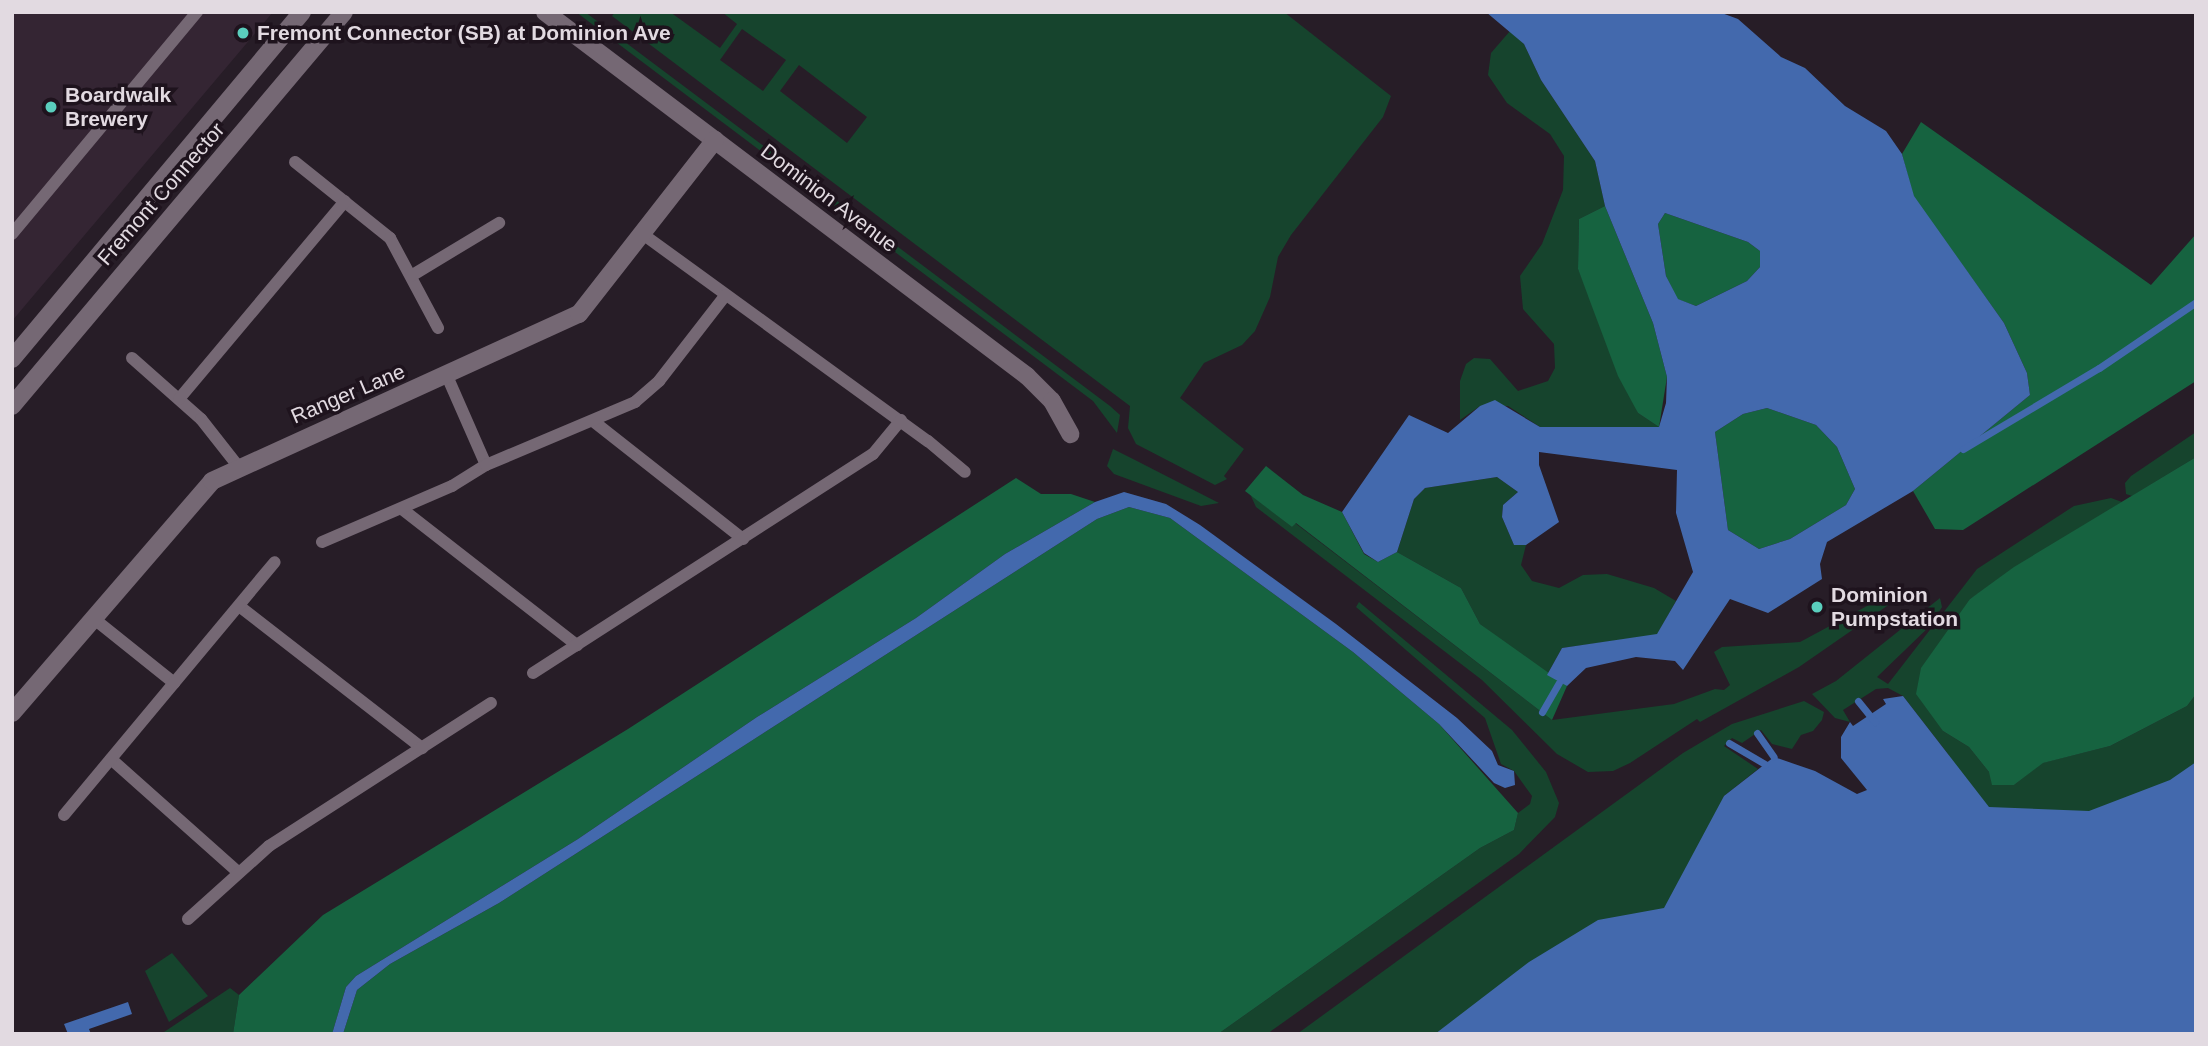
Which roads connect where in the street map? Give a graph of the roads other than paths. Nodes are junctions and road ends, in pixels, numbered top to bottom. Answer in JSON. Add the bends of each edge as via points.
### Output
{"nodes":[{"id":1,"x":197,"y":12,"type":"edge"},
{"id":2,"x":302,"y":12,"type":"edge"},
{"id":3,"x":344,"y":12,"type":"edge"},
{"id":4,"x":545,"y":12,"type":"edge"},
{"id":5,"x":715,"y":140,"type":"junction"},
{"id":6,"x":295,"y":162,"type":"dead end"},
{"id":7,"x":345,"y":201,"type":"junction"},
{"id":8,"x":499,"y":223,"type":"dead end"},
{"id":9,"x":12,"y":234,"type":"edge"},
{"id":10,"x":644,"y":235,"type":"junction"},
{"id":11,"x":411,"y":276,"type":"junction"},
{"id":12,"x":724,"y":296,"type":"junction"},
{"id":13,"x":438,"y":328,"type":"dead end"},
{"id":14,"x":132,"y":358,"type":"dead end"},
{"id":15,"x":12,"y":359,"type":"edge"},
{"id":16,"x":446,"y":376,"type":"junction"},
{"id":17,"x":178,"y":399,"type":"junction"},
{"id":18,"x":12,"y":405,"type":"edge"},
{"id":19,"x":593,"y":421,"type":"junction"},
{"id":20,"x":901,"y":421,"type":"junction"},
{"id":21,"x":1070,"y":434,"type":"dead end"},
{"id":22,"x":486,"y":464,"type":"junction"},
{"id":23,"x":239,"y":466,"type":"junction"},
{"id":24,"x":965,"y":472,"type":"dead end"},
{"id":25,"x":402,"y":509,"type":"junction"},
{"id":26,"x":743,"y":539,"type":"junction"},
{"id":27,"x":322,"y":542,"type":"dead end"},
{"id":28,"x":275,"y":562,"type":"dead end"},
{"id":29,"x":239,"y":606,"type":"junction"},
{"id":30,"x":93,"y":618,"type":"junction"},
{"id":31,"x":578,"y":645,"type":"junction"},
{"id":32,"x":533,"y":673,"type":"dead end"},
{"id":33,"x":174,"y":683,"type":"junction"},
{"id":34,"x":491,"y":703,"type":"dead end"},
{"id":35,"x":12,"y":713,"type":"edge"},
{"id":36,"x":422,"y":748,"type":"junction"},
{"id":37,"x":111,"y":759,"type":"junction"},
{"id":38,"x":64,"y":815,"type":"dead end"},
{"id":39,"x":238,"y":872,"type":"junction"},
{"id":40,"x":188,"y":919,"type":"dead end"}],
"edges":[{"from":1,"to":9,"type":"lane"},
{"from":2,"to":15,"type":"street","name":"Fremont Connector"},
{"from":3,"to":18,"type":"street","name":"Fremont Connector"},
{"from":4,"to":5,"type":"street","name":"Dominion Avenue"},
{"from":5,"to":10,"type":"street","name":"Ranger Lane"},
{"from":5,"to":21,"type":"street","name":"Dominion Avenue","via":[[1027,376],[1052,401]]},
{"from":6,"to":7,"type":"lane"},
{"from":7,"to":11,"type":"lane","via":[[390,238]]},
{"from":7,"to":17,"type":"lane"},
{"from":8,"to":11,"type":"lane"},
{"from":10,"to":12,"type":"lane"},
{"from":10,"to":16,"type":"street","name":"Ranger Lane","via":[[579,314]]},
{"from":11,"to":13,"type":"lane"},
{"from":12,"to":19,"type":"lane","via":[[652,388]]},
{"from":12,"to":20,"type":"lane"},
{"from":14,"to":17,"type":"lane"},
{"from":16,"to":22,"type":"lane"},
{"from":16,"to":23,"type":"street","name":"Ranger Lane"},
{"from":17,"to":23,"type":"lane","via":[[214,432]]},
{"from":19,"to":22,"type":"lane"},
{"from":19,"to":26,"type":"lane"},
{"from":20,"to":24,"type":"lane"},
{"from":20,"to":26,"type":"lane","via":[[873,454]]},
{"from":22,"to":25,"type":"lane"},
{"from":23,"to":30,"type":"street","name":"Ranger Lane","via":[[196,495]]},
{"from":25,"to":27,"type":"lane"},
{"from":25,"to":31,"type":"lane"},
{"from":26,"to":31,"type":"lane"},
{"from":28,"to":29,"type":"lane"},
{"from":29,"to":33,"type":"lane"},
{"from":29,"to":36,"type":"lane"},
{"from":30,"to":33,"type":"lane"},
{"from":30,"to":35,"type":"street","name":"Ranger Lane"},
{"from":31,"to":32,"type":"lane"},
{"from":33,"to":37,"type":"lane"},
{"from":34,"to":36,"type":"lane"},
{"from":36,"to":39,"type":"lane","via":[[270,846]]},
{"from":37,"to":38,"type":"lane"},
{"from":37,"to":39,"type":"lane"},
{"from":39,"to":40,"type":"lane"}]}
